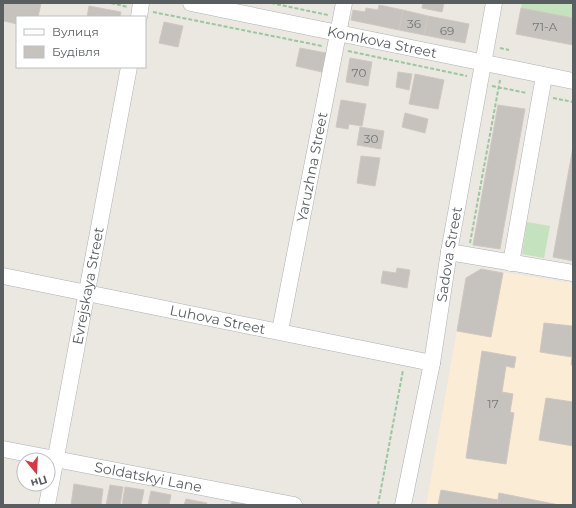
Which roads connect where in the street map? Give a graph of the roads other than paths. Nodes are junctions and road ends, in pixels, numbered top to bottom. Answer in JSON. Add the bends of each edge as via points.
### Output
{"nodes":[{"id":1,"x":191,"y":3,"type":"edge"},
{"id":2,"x":344,"y":3,"type":"edge"},
{"id":3,"x":494,"y":3,"type":"edge"},
{"id":4,"x":336,"y":41,"type":"junction"},
{"id":5,"x":482,"y":63,"type":"junction"},
{"id":6,"x":129,"y":68,"type":"edge"},
{"id":7,"x":544,"y":76,"type":"junction"},
{"id":8,"x":573,"y":81,"type":"edge"},
{"id":9,"x":448,"y":252,"type":"junction"},
{"id":10,"x":511,"y":263,"type":"junction"},
{"id":11,"x":573,"y":273,"type":"edge"},
{"id":12,"x":3,"y":276,"type":"edge"},
{"id":13,"x":86,"y":293,"type":"junction"},
{"id":14,"x":280,"y":331,"type":"junction"},
{"id":15,"x":432,"y":363,"type":"junction"},
{"id":16,"x":3,"y":449,"type":"edge"},
{"id":17,"x":19,"y":452,"type":"edge"},
{"id":18,"x":56,"y":459,"type":"joint"},
{"id":19,"x":50,"y":492,"type":"edge"},
{"id":20,"x":224,"y":498,"type":"edge"},
{"id":21,"x":47,"y":505,"type":"edge"},
{"id":22,"x":294,"y":505,"type":"edge"},
{"id":23,"x":403,"y":505,"type":"edge"}],
"edges":[{"from":1,"to":4,"type":"street","name":"Komkova Street"},
{"from":2,"to":4,"type":"street","name":"Yaruzhna Street"},
{"from":3,"to":5,"type":"street","name":"Sadova Street"},
{"from":4,"to":5,"type":"street","name":"Komkova Street"},
{"from":4,"to":14,"type":"street","name":"Yaruzhna Street"},
{"from":5,"to":7,"type":"street","name":"Komkova Street"},
{"from":5,"to":9,"type":"street","name":"Sadova Street"},
{"from":6,"to":13,"type":"street","name":"Evrejskaya Street"},
{"from":7,"to":8,"type":"street","name":"Komkova Street"},
{"from":7,"to":10,"type":"street"},
{"from":9,"to":10,"type":"street"},
{"from":9,"to":15,"type":"street","name":"Sadova Street"},
{"from":10,"to":11,"type":"street"},
{"from":12,"to":13,"type":"street","name":"Luhova Street"},
{"from":13,"to":14,"type":"street","name":"Luhova Street"},
{"from":13,"to":18,"type":"street","name":"Evrejskaya Street"},
{"from":14,"to":15,"type":"street","name":"Luhova Street"},
{"from":15,"to":23,"type":"street","name":"Sadova Street"},
{"from":16,"to":17,"type":"street","name":"Soldatskyi Lane"},
{"from":18,"to":20,"type":"street","name":"Soldatskyi Lane"},
{"from":19,"to":21,"type":"street","name":"Evrejskaya Street"},
{"from":20,"to":22,"type":"street","name":"Soldatskyi Lane"}]}
